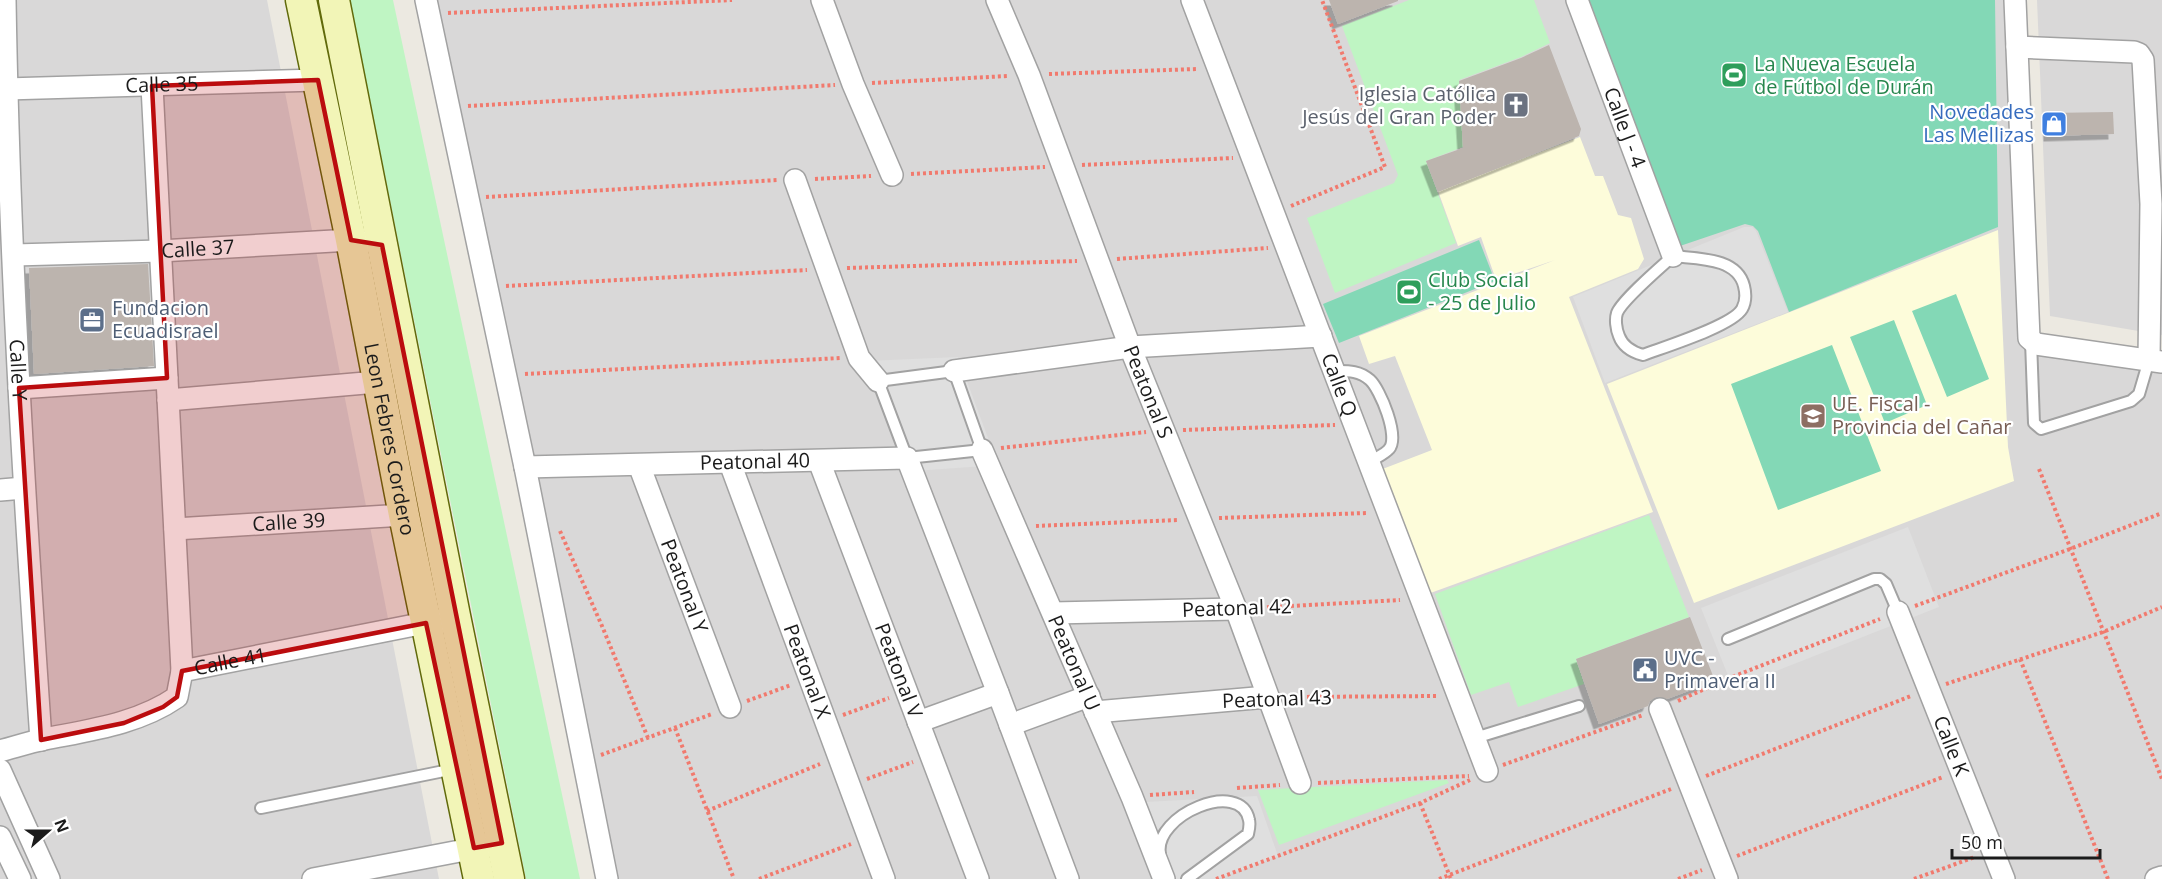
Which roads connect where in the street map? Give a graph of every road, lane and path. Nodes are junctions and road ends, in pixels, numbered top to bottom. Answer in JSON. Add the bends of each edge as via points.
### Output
{"nodes":[{"id":1,"x":5,"y":0,"type":"edge"},
{"id":2,"x":301,"y":0,"type":"edge"},
{"id":3,"x":333,"y":0,"type":"edge"},
{"id":4,"x":732,"y":0,"type":"edge"},
{"id":5,"x":822,"y":0,"type":"edge"},
{"id":6,"x":997,"y":0,"type":"edge"},
{"id":7,"x":1192,"y":0,"type":"edge"},
{"id":8,"x":1322,"y":0,"type":"edge"},
{"id":9,"x":1577,"y":0,"type":"edge"},
{"id":10,"x":2015,"y":0,"type":"edge"},
{"id":11,"x":428,"y":7,"type":"edge"},
{"id":12,"x":3,"y":37,"type":"edge"},
{"id":13,"x":2018,"y":47,"type":"junction"},
{"id":14,"x":318,"y":80,"type":"junction"},
{"id":15,"x":152,"y":86,"type":"junction"},
{"id":16,"x":6,"y":89,"type":"junction"},
{"id":17,"x":4,"y":123,"type":"edge"},
{"id":18,"x":1252,"y":157,"type":"junction"},
{"id":19,"x":1063,"y":166,"type":"junction"},
{"id":20,"x":892,"y":175,"type":"junction"},
{"id":21,"x":795,"y":180,"type":"junction"},
{"id":22,"x":468,"y":198,"type":"junction"},
{"id":23,"x":1274,"y":213,"type":"junction"},
{"id":24,"x":6,"y":214,"type":"edge"},
{"id":25,"x":351,"y":240,"type":"junction"},
{"id":26,"x":382,"y":245,"type":"junction"},
{"id":27,"x":1287,"y":247,"type":"junction"},
{"id":28,"x":160,"y":251,"type":"junction"},
{"id":29,"x":14,"y":255,"type":"junction"},
{"id":30,"x":1673,"y":256,"type":"junction"},
{"id":31,"x":1098,"y":260,"type":"junction"},
{"id":32,"x":827,"y":269,"type":"junction"},
{"id":33,"x":487,"y":287,"type":"junction"},
{"id":34,"x":1321,"y":336,"type":"junction"},
{"id":35,"x":2031,"y":341,"type":"junction"},
{"id":36,"x":1130,"y":347,"type":"junction"},
{"id":37,"x":9,"y":348,"type":"edge"},
{"id":38,"x":860,"y":358,"type":"junction"},
{"id":39,"x":2156,"y":361,"type":"edge"},
{"id":40,"x":954,"y":371,"type":"junction"},
{"id":41,"x":1334,"y":371,"type":"junction"},
{"id":42,"x":505,"y":374,"type":"junction"},
{"id":43,"x":167,"y":378,"type":"junction"},
{"id":44,"x":878,"y":381,"type":"junction"},
{"id":45,"x":377,"y":382,"type":"junction"},
{"id":46,"x":19,"y":387,"type":"junction"},
{"id":47,"x":168,"y":400,"type":"junction"},
{"id":48,"x":982,"y":450,"type":"junction"},
{"id":49,"x":907,"y":458,"type":"junction"},
{"id":50,"x":819,"y":461,"type":"junction"},
{"id":51,"x":1370,"y":462,"type":"junction"},
{"id":52,"x":730,"y":463,"type":"junction"},
{"id":53,"x":639,"y":465,"type":"junction"},
{"id":54,"x":525,"y":467,"type":"junction"},
{"id":55,"x":2039,"y":469,"type":"dead end"},
{"id":56,"x":24,"y":488,"type":"junction"},
{"id":57,"x":0,"y":489,"type":"edge"},
{"id":58,"x":2162,"y":513,"type":"edge"},
{"id":59,"x":404,"y":515,"type":"junction"},
{"id":60,"x":174,"y":529,"type":"junction"},
{"id":61,"x":559,"y":529,"type":"dead end"},
{"id":62,"x":2070,"y":549,"type":"junction"},
{"id":63,"x":1422,"y":599,"type":"junction"},
{"id":64,"x":2162,"y":607,"type":"edge"},
{"id":65,"x":1236,"y":609,"type":"junction"},
{"id":66,"x":1898,"y":612,"type":"junction"},
{"id":67,"x":1053,"y":613,"type":"junction"},
{"id":68,"x":455,"y":616,"type":"junction"},
{"id":69,"x":426,"y":623,"type":"junction"},
{"id":70,"x":2103,"y":632,"type":"junction"},
{"id":71,"x":1728,"y":639,"type":"dead end"},
{"id":72,"x":2020,"y":659,"type":"junction"},
{"id":73,"x":182,"y":671,"type":"junction"},
{"id":74,"x":809,"y":678,"type":"junction"},
{"id":75,"x":1722,"y":681,"type":"dead end"},
{"id":76,"x":1929,"y":690,"type":"junction"},
{"id":77,"x":907,"y":692,"type":"junction"},
{"id":78,"x":999,"y":693,"type":"junction"},
{"id":79,"x":1460,"y":696,"type":"junction"},
{"id":80,"x":1268,"y":697,"type":"junction"},
{"id":81,"x":1092,"y":704,"type":"junction"},
{"id":82,"x":1579,"y":706,"type":"dead end"},
{"id":83,"x":730,"y":707,"type":"junction"},
{"id":84,"x":1660,"y":709,"type":"dead end"},
{"id":85,"x":826,"y":722,"type":"junction"},
{"id":86,"x":918,"y":722,"type":"junction"},
{"id":87,"x":1010,"y":725,"type":"junction"},
{"id":88,"x":675,"y":728,"type":"junction"},
{"id":89,"x":648,"y":738,"type":"junction"},
{"id":90,"x":1475,"y":738,"type":"junction"},
{"id":91,"x":41,"y":740,"type":"junction"},
{"id":92,"x":0,"y":751,"type":"edge"},
{"id":93,"x":931,"y":755,"type":"junction"},
{"id":94,"x":838,"y":756,"type":"junction"},
{"id":95,"x":583,"y":761,"type":"junction"},
{"id":96,"x":457,"y":769,"type":"junction"},
{"id":97,"x":0,"y":770,"type":"edge"},
{"id":98,"x":1961,"y":770,"type":"junction"},
{"id":99,"x":1487,"y":771,"type":"dead end"},
{"id":100,"x":2162,"y":779,"type":"edge"},
{"id":101,"x":1300,"y":783,"type":"dead end"},
{"id":102,"x":849,"y":785,"type":"junction"},
{"id":103,"x":1419,"y":803,"type":"dead end"},
{"id":104,"x":261,"y":808,"type":"dead end"},
{"id":105,"x":707,"y":811,"type":"junction"},
{"id":106,"x":0,"y":837,"type":"edge"},
{"id":107,"x":868,"y":837,"type":"junction"},
{"id":108,"x":488,"y":845,"type":"junction"},
{"id":109,"x":1993,"y":851,"type":"junction"},
{"id":110,"x":1724,"y":871,"type":"edge"},
{"id":111,"x":2162,"y":877,"type":"edge"},
{"id":112,"x":20,"y":879,"type":"edge"},
{"id":113,"x":49,"y":879,"type":"edge"},
{"id":114,"x":313,"y":879,"type":"edge"},
{"id":115,"x":479,"y":879,"type":"edge"},
{"id":116,"x":509,"y":879,"type":"edge"},
{"id":117,"x":607,"y":879,"type":"edge"},
{"id":118,"x":734,"y":879,"type":"edge"},
{"id":119,"x":759,"y":879,"type":"edge"},
{"id":120,"x":884,"y":879,"type":"edge"},
{"id":121,"x":978,"y":879,"type":"edge"},
{"id":122,"x":1068,"y":879,"type":"edge"},
{"id":123,"x":1166,"y":879,"type":"edge"},
{"id":124,"x":1187,"y":879,"type":"edge"},
{"id":125,"x":1451,"y":879,"type":"edge"},
{"id":126,"x":1678,"y":879,"type":"edge"},
{"id":127,"x":1914,"y":879,"type":"edge"},
{"id":128,"x":2004,"y":879,"type":"edge"},
{"id":129,"x":2108,"y":879,"type":"edge"},
{"id":130,"x":2156,"y":879,"type":"edge"}],
"edges":[{"from":1,"to":12,"type":"street","name":"Calle Y"},
{"from":2,"to":14,"type":"street","name":"Leon Febres Cordero"},
{"from":3,"to":26,"type":"street","name":"Leon Febres Cordero"},
{"from":4,"to":11,"type":"path"},
{"from":5,"to":20,"type":"street"},
{"from":6,"to":19,"type":"street","name":"Peatonal S"},
{"from":7,"to":18,"type":"street","name":"Calle Q"},
{"from":8,"to":23,"type":"path","via":[[1385,167]]},
{"from":9,"to":30,"type":"street","name":"Calle J - 4"},
{"from":10,"to":13,"type":"street"},
{"from":11,"to":22,"type":"street"},
{"from":12,"to":16,"type":"street","name":"Calle Y"},
{"from":13,"to":35,"type":"street"},
{"from":13,"to":39,"type":"street","via":[[2134,52],[2143,60]]},
{"from":14,"to":15,"type":"street","name":"Calle 35"},
{"from":14,"to":25,"type":"street","name":"Leon Febres Cordero"},
{"from":15,"to":16,"type":"street","name":"Calle 35"},
{"from":15,"to":28,"type":"street"},
{"from":16,"to":17,"type":"street","name":"Calle Y"},
{"from":17,"to":24,"type":"street","name":"Calle Y"},
{"from":18,"to":19,"type":"path"},
{"from":18,"to":23,"type":"street","name":"Calle Q"},
{"from":19,"to":20,"type":"path"},
{"from":19,"to":31,"type":"street","name":"Peatonal S"},
{"from":20,"to":21,"type":"path"},
{"from":21,"to":22,"type":"path"},
{"from":21,"to":32,"type":"street"},
{"from":22,"to":33,"type":"street"},
{"from":23,"to":27,"type":"street","name":"Calle Q"},
{"from":24,"to":29,"type":"street","name":"Calle Y"},
{"from":25,"to":26,"type":"street","name":"Calle 37"},
{"from":25,"to":28,"type":"street","name":"Calle 37"},
{"from":25,"to":45,"type":"street","name":"Leon Febres Cordero"},
{"from":26,"to":68,"type":"street","name":"Leon Febres Cordero"},
{"from":27,"to":31,"type":"path"},
{"from":27,"to":34,"type":"street","name":"Calle Q"},
{"from":28,"to":29,"type":"street","name":"Calle 37"},
{"from":28,"to":43,"type":"street"},
{"from":29,"to":37,"type":"street","name":"Calle Y"},
{"from":30,"to":30,"type":"lane","via":[[1724,263],[1733,268],[1745,290],[1742,310],[1716,327],[1643,355],[1632,352],[1621,342],[1616,329],[1617,312]]},
{"from":31,"to":32,"type":"path"},
{"from":31,"to":36,"type":"street","name":"Peatonal S"},
{"from":32,"to":33,"type":"path"},
{"from":32,"to":38,"type":"street"},
{"from":33,"to":42,"type":"street"},
{"from":34,"to":36,"type":"street"},
{"from":34,"to":41,"type":"street","name":"Calle Q"},
{"from":35,"to":39,"type":"street","via":[[2036,345]]},
{"from":35,"to":39,"type":"lane","via":[[2034,423],[2041,429],[2131,401],[2139,394]]},
{"from":36,"to":40,"type":"street"},
{"from":36,"to":65,"type":"street","name":"Peatonal S"},
{"from":37,"to":46,"type":"street","name":"Calle Y"},
{"from":38,"to":42,"type":"path"},
{"from":38,"to":44,"type":"street"},
{"from":40,"to":44,"type":"lane"},
{"from":40,"to":48,"type":"lane"},
{"from":41,"to":51,"type":"street","name":"Calle Q"},
{"from":41,"to":51,"type":"lane","via":[[1353,370],[1370,380],[1381,399],[1393,440],[1390,449]]},
{"from":42,"to":54,"type":"street"},
{"from":43,"to":46,"type":"street"},
{"from":43,"to":47,"type":"street"},
{"from":44,"to":49,"type":"lane"},
{"from":45,"to":47,"type":"street"},
{"from":45,"to":59,"type":"street","name":"Leon Febres Cordero"},
{"from":46,"to":56,"type":"street","name":"Calle Y"},
{"from":47,"to":60,"type":"street"},
{"from":48,"to":49,"type":"lane","name":"Peatonal 40"},
{"from":48,"to":67,"type":"street","name":"Peatonal U"},
{"from":49,"to":50,"type":"street","name":"Peatonal 40"},
{"from":49,"to":78,"type":"street"},
{"from":50,"to":52,"type":"street","name":"Peatonal 40"},
{"from":50,"to":77,"type":"street","name":"Peatonal V"},
{"from":51,"to":63,"type":"street","name":"Calle Q"},
{"from":52,"to":53,"type":"street","name":"Peatonal 40"},
{"from":52,"to":74,"type":"street","name":"Peatonal X"},
{"from":53,"to":54,"type":"street","name":"Peatonal 40"},
{"from":53,"to":83,"type":"street","name":"Peatonal Y"},
{"from":54,"to":95,"type":"street"},
{"from":55,"to":62,"type":"path"},
{"from":56,"to":57,"type":"street"},
{"from":56,"to":91,"type":"street","name":"Calle Y"},
{"from":58,"to":62,"type":"path"},
{"from":59,"to":60,"type":"street","name":"Calle 39"},
{"from":59,"to":69,"type":"street","name":"Leon Febres Cordero"},
{"from":60,"to":73,"type":"street"},
{"from":61,"to":89,"type":"path"},
{"from":62,"to":66,"type":"path"},
{"from":62,"to":70,"type":"path"},
{"from":63,"to":65,"type":"path","name":"Peatonal 42"},
{"from":63,"to":79,"type":"street","name":"Calle Q"},
{"from":64,"to":70,"type":"path"},
{"from":65,"to":67,"type":"street","name":"Peatonal 42"},
{"from":65,"to":80,"type":"street","name":"Peatonal S"},
{"from":66,"to":71,"type":"lane","via":[[1886,584],[1874,579]]},
{"from":66,"to":75,"type":"path"},
{"from":66,"to":76,"type":"street","name":"Calle K"},
{"from":67,"to":81,"type":"street","name":"Peatonal U"},
{"from":68,"to":69,"type":"street","name":"Calle 41"},
{"from":68,"to":108,"type":"street","name":"Leon Febres Cordero"},
{"from":69,"to":73,"type":"street","name":"Calle 41"},
{"from":69,"to":96,"type":"street","name":"Leon Febres Cordero"},
{"from":70,"to":72,"type":"path"},
{"from":70,"to":100,"type":"path"},
{"from":72,"to":76,"type":"path"},
{"from":72,"to":129,"type":"path"},
{"from":73,"to":91,"type":"street","name":"Calle 41","via":[[177,698],[163,707],[124,723]]},
{"from":74,"to":83,"type":"path"},
{"from":74,"to":85,"type":"street","name":"Peatonal X"},
{"from":76,"to":98,"type":"street","name":"Calle K"},
{"from":77,"to":85,"type":"path"},
{"from":77,"to":86,"type":"street","name":"Peatonal V"},
{"from":78,"to":86,"type":"street"},
{"from":78,"to":87,"type":"street"},
{"from":79,"to":80,"type":"path","name":"Peatonal 43"},
{"from":79,"to":90,"type":"street","name":"Calle Q"},
{"from":80,"to":81,"type":"street","name":"Peatonal 43"},
{"from":80,"to":101,"type":"street","name":"Peatonal S"},
{"from":81,"to":87,"type":"street","name":"Peatonal 43"},
{"from":81,"to":123,"type":"street","name":"Peatonal U"},
{"from":82,"to":90,"type":"lane"},
{"from":83,"to":88,"type":"path"},
{"from":84,"to":110,"type":"street"},
{"from":85,"to":94,"type":"street","name":"Peatonal X"},
{"from":86,"to":93,"type":"street","name":"Peatonal V"},
{"from":87,"to":122,"type":"street"},
{"from":88,"to":89,"type":"path"},
{"from":88,"to":105,"type":"path"},
{"from":89,"to":95,"type":"path"},
{"from":90,"to":99,"type":"street","name":"Calle Q"},
{"from":91,"to":92,"type":"street","name":"Calle 41"},
{"from":93,"to":102,"type":"path"},
{"from":93,"to":121,"type":"street","name":"Peatonal V"},
{"from":94,"to":102,"type":"street","name":"Peatonal X"},
{"from":94,"to":105,"type":"path"},
{"from":95,"to":117,"type":"street"},
{"from":96,"to":104,"type":"lane"},
{"from":96,"to":108,"type":"street","name":"Leon Febres Cordero"},
{"from":97,"to":113,"type":"street"},
{"from":98,"to":109,"type":"street","name":"Calle K"},
{"from":98,"to":110,"type":"path"},
{"from":102,"to":107,"type":"street","name":"Peatonal X"},
{"from":103,"to":125,"type":"path"},
{"from":105,"to":118,"type":"path"},
{"from":106,"to":112,"type":"street"},
{"from":107,"to":119,"type":"path"},
{"from":107,"to":120,"type":"street","name":"Peatonal X"},
{"from":108,"to":114,"type":"street"},
{"from":108,"to":115,"type":"street","name":"Leon Febres Cordero"},
{"from":108,"to":116,"type":"street","name":"Leon Febres Cordero"},
{"from":109,"to":127,"type":"path"},
{"from":109,"to":128,"type":"street","name":"Calle K"},
{"from":110,"to":126,"type":"path"},
{"from":111,"to":130,"type":"street"},
{"from":123,"to":124,"type":"lane","via":[[1159,847],[1163,833],[1179,818],[1199,805],[1233,802],[1243,808],[1249,820],[1248,834]]}]}
